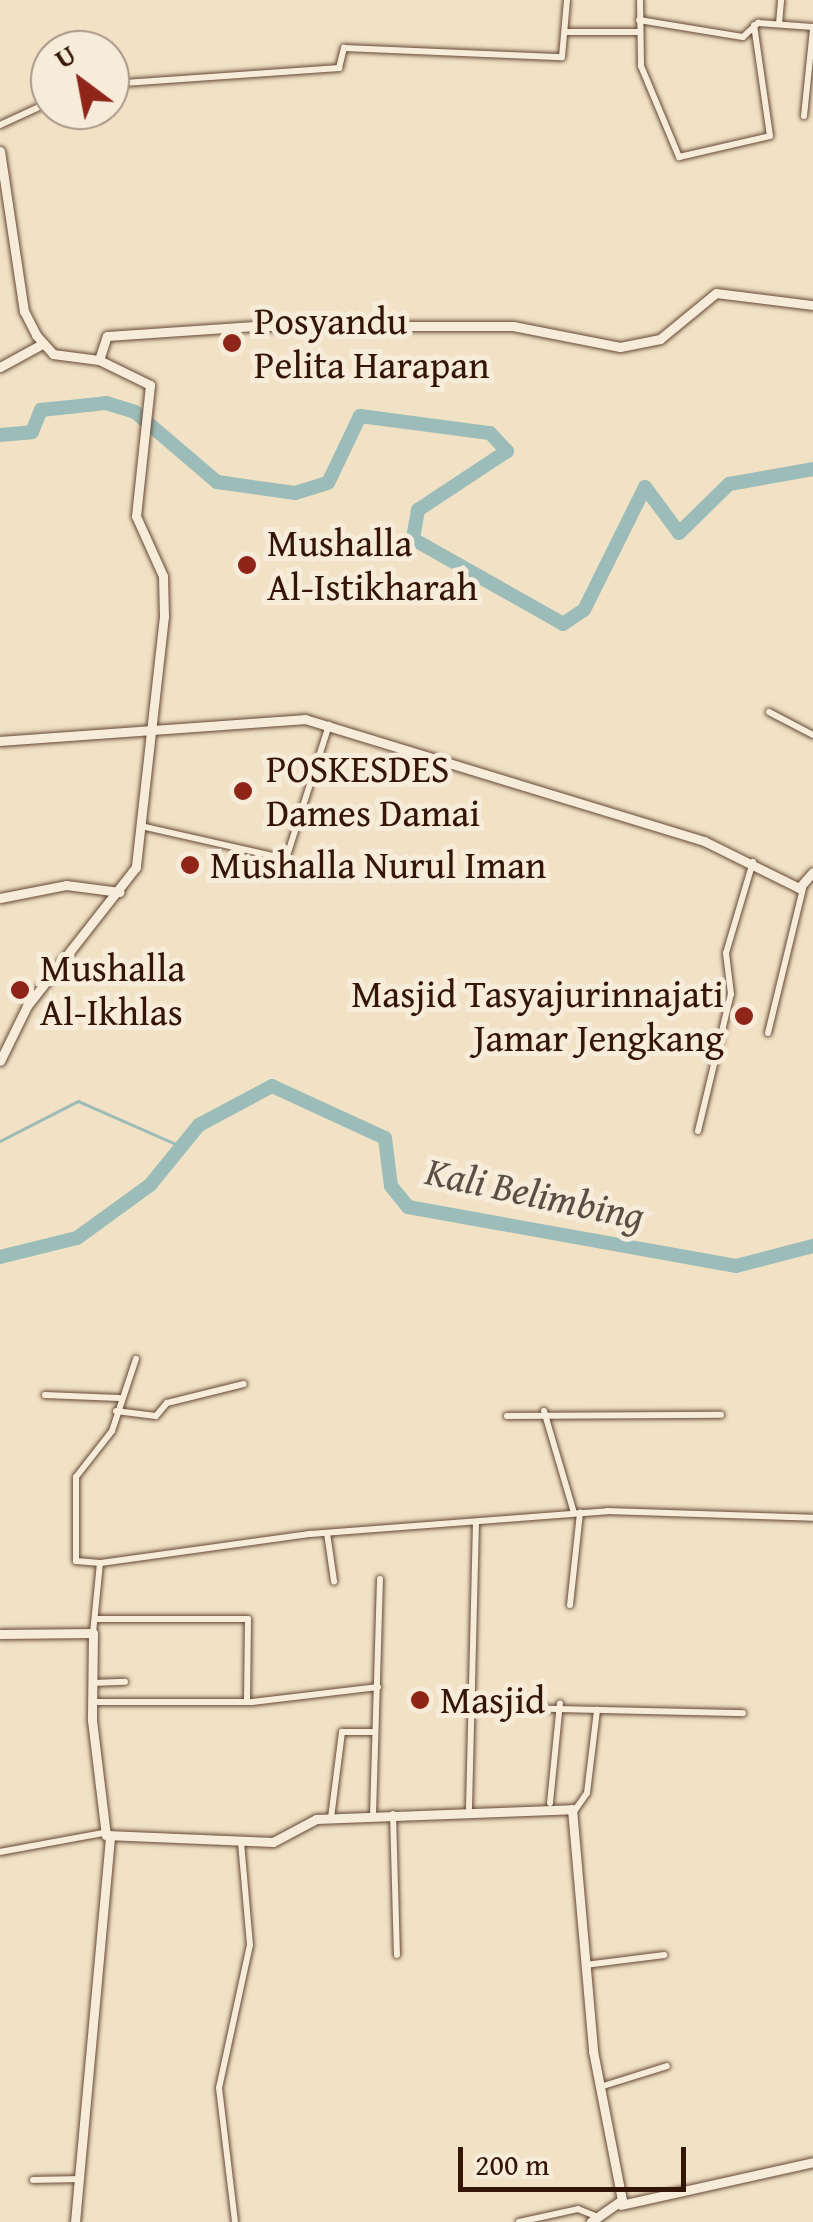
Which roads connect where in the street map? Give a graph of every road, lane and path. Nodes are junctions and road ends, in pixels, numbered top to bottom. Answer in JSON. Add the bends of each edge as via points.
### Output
{"nodes":[{"id":1,"x":566,"y":0,"type":"edge"},
{"id":2,"x":640,"y":0,"type":"edge"},
{"id":3,"x":780,"y":0,"type":"edge"},
{"id":4,"x":640,"y":20,"type":"junction"},
{"id":5,"x":754,"y":24,"type":"junction"},
{"id":6,"x":779,"y":24,"type":"junction"},
{"id":7,"x":813,"y":28,"type":"edge"},
{"id":8,"x":566,"y":32,"type":"junction"},
{"id":9,"x":640,"y":32,"type":"junction"},
{"id":10,"x":130,"y":83,"type":"edge"},
{"id":11,"x":30,"y":111,"type":"edge"},
{"id":12,"x":804,"y":116,"type":"dead end"},
{"id":13,"x":0,"y":125,"type":"edge"},
{"id":14,"x":0,"y":151,"type":"edge"},
{"id":15,"x":813,"y":306,"type":"edge"},
{"id":16,"x":42,"y":344,"type":"junction"},
{"id":17,"x":98,"y":360,"type":"junction"},
{"id":18,"x":0,"y":367,"type":"edge"},
{"id":19,"x":769,"y":712,"type":"dead end"},
{"id":20,"x":150,"y":725,"type":"junction"},
{"id":21,"x":329,"y":726,"type":"junction"},
{"id":22,"x":813,"y":735,"type":"edge"},
{"id":23,"x":0,"y":741,"type":"edge"},
{"id":24,"x":140,"y":826,"type":"junction"},
{"id":25,"x":753,"y":861,"type":"junction"},
{"id":26,"x":813,"y":872,"type":"edge"},
{"id":27,"x":802,"y":888,"type":"junction"},
{"id":28,"x":120,"y":892,"type":"junction"},
{"id":29,"x":0,"y":898,"type":"edge"},
{"id":30,"x":768,"y":1033,"type":"dead end"},
{"id":31,"x":0,"y":1061,"type":"edge"},
{"id":32,"x":698,"y":1131,"type":"dead end"},
{"id":33,"x":136,"y":1359,"type":"dead end"},
{"id":34,"x":244,"y":1384,"type":"dead end"},
{"id":35,"x":45,"y":1395,"type":"dead end"},
{"id":36,"x":119,"y":1398,"type":"junction"},
{"id":37,"x":116,"y":1410,"type":"junction"},
{"id":38,"x":544,"y":1410,"type":"junction"},
{"id":39,"x":721,"y":1415,"type":"dead end"},
{"id":40,"x":507,"y":1416,"type":"dead end"},
{"id":41,"x":577,"y":1513,"type":"junction"},
{"id":42,"x":813,"y":1518,"type":"edge"},
{"id":43,"x":476,"y":1522,"type":"junction"},
{"id":44,"x":327,"y":1533,"type":"junction"},
{"id":45,"x":100,"y":1563,"type":"junction"},
{"id":46,"x":380,"y":1579,"type":"dead end"},
{"id":47,"x":334,"y":1581,"type":"dead end"},
{"id":48,"x":570,"y":1604,"type":"dead end"},
{"id":49,"x":95,"y":1620,"type":"junction"},
{"id":50,"x":94,"y":1633,"type":"junction"},
{"id":51,"x":0,"y":1634,"type":"edge"},
{"id":52,"x":125,"y":1682,"type":"dead end"},
{"id":53,"x":92,"y":1683,"type":"junction"},
{"id":54,"x":378,"y":1687,"type":"junction"},
{"id":55,"x":92,"y":1702,"type":"junction"},
{"id":56,"x":247,"y":1702,"type":"junction"},
{"id":57,"x":560,"y":1703,"type":"junction"},
{"id":58,"x":471,"y":1707,"type":"junction"},
{"id":59,"x":598,"y":1710,"type":"junction"},
{"id":60,"x":743,"y":1714,"type":"dead end"},
{"id":61,"x":374,"y":1732,"type":"junction"},
{"id":62,"x":550,"y":1803,"type":"junction"},
{"id":63,"x":469,"y":1808,"type":"junction"},
{"id":64,"x":573,"y":1813,"type":"junction"},
{"id":65,"x":393,"y":1814,"type":"junction"},
{"id":66,"x":373,"y":1815,"type":"junction"},
{"id":67,"x":331,"y":1818,"type":"junction"},
{"id":68,"x":107,"y":1835,"type":"junction"},
{"id":69,"x":241,"y":1842,"type":"junction"},
{"id":70,"x":0,"y":1852,"type":"edge"},
{"id":71,"x":397,"y":1955,"type":"dead end"},
{"id":72,"x":664,"y":1955,"type":"dead end"},
{"id":73,"x":584,"y":1965,"type":"junction"},
{"id":74,"x":667,"y":2066,"type":"dead end"},
{"id":75,"x":600,"y":2087,"type":"junction"},
{"id":76,"x":813,"y":2162,"type":"edge"},
{"id":77,"x":79,"y":2179,"type":"junction"},
{"id":78,"x":33,"y":2180,"type":"dead end"},
{"id":79,"x":621,"y":2205,"type":"junction"},
{"id":80,"x":593,"y":2219,"type":"edge"},
{"id":81,"x":76,"y":2222,"type":"edge"},
{"id":82,"x":235,"y":2222,"type":"edge"},
{"id":83,"x":519,"y":2222,"type":"edge"}],
"edges":[{"from":1,"to":8,"type":"street"},
{"from":2,"to":4,"type":"street"},
{"from":3,"to":6,"type":"street"},
{"from":4,"to":5,"type":"street","via":[[743,37]]},
{"from":4,"to":9,"type":"street"},
{"from":5,"to":6,"type":"street"},
{"from":5,"to":9,"type":"street","via":[[770,136],[678,157],[648,91]]},
{"from":6,"to":7,"type":"street"},
{"from":7,"to":12,"type":"street"},
{"from":8,"to":9,"type":"street"},
{"from":8,"to":10,"type":"street","via":[[562,57],[344,48],[339,68]]},
{"from":11,"to":13,"type":"street"},
{"from":14,"to":16,"type":"street","via":[[24,311]]},
{"from":15,"to":17,"type":"street","via":[[716,293],[660,339],[620,346],[512,326],[255,326],[107,336]]},
{"from":16,"to":17,"type":"street","via":[[59,356]]},
{"from":16,"to":18,"type":"street"},
{"from":17,"to":20,"type":"street","via":[[146,378],[150,401],[136,516],[164,576]]},
{"from":19,"to":22,"type":"street"},
{"from":20,"to":21,"type":"street","via":[[292,718]]},
{"from":20,"to":23,"type":"street"},
{"from":20,"to":24,"type":"street"},
{"from":21,"to":24,"type":"street","via":[[286,859]]},
{"from":21,"to":25,"type":"street"},
{"from":24,"to":28,"type":"street","via":[[136,867]]},
{"from":25,"to":27,"type":"street"},
{"from":25,"to":32,"type":"street","via":[[726,953],[731,994]]},
{"from":26,"to":27,"type":"street"},
{"from":27,"to":30,"type":"street"},
{"from":28,"to":29,"type":"street","via":[[66,885]]},
{"from":28,"to":31,"type":"street","via":[[27,1006]]},
{"from":33,"to":36,"type":"street"},
{"from":34,"to":37,"type":"street","via":[[167,1402],[156,1416]]},
{"from":35,"to":36,"type":"street"},
{"from":36,"to":37,"type":"street"},
{"from":37,"to":45,"type":"street","via":[[76,1477],[76,1561]]},
{"from":38,"to":39,"type":"street"},
{"from":38,"to":40,"type":"street"},
{"from":38,"to":41,"type":"street"},
{"from":41,"to":42,"type":"street"},
{"from":41,"to":43,"type":"street"},
{"from":41,"to":48,"type":"street"},
{"from":43,"to":44,"type":"street"},
{"from":43,"to":58,"type":"street"},
{"from":44,"to":45,"type":"street"},
{"from":44,"to":47,"type":"street"},
{"from":45,"to":49,"type":"street"},
{"from":46,"to":54,"type":"street"},
{"from":49,"to":50,"type":"street"},
{"from":49,"to":56,"type":"street","via":[[248,1619]]},
{"from":50,"to":51,"type":"street"},
{"from":50,"to":53,"type":"street"},
{"from":52,"to":53,"type":"street"},
{"from":53,"to":55,"type":"street"},
{"from":54,"to":56,"type":"street"},
{"from":54,"to":61,"type":"street"},
{"from":55,"to":56,"type":"street"},
{"from":55,"to":68,"type":"street"},
{"from":57,"to":58,"type":"street"},
{"from":57,"to":59,"type":"street"},
{"from":57,"to":62,"type":"street"},
{"from":58,"to":63,"type":"street"},
{"from":59,"to":60,"type":"street"},
{"from":59,"to":64,"type":"street","via":[[585,1802]]},
{"from":61,"to":66,"type":"street"},
{"from":61,"to":67,"type":"street","via":[[342,1733]]},
{"from":62,"to":63,"type":"street"},
{"from":62,"to":64,"type":"street"},
{"from":63,"to":65,"type":"street"},
{"from":64,"to":73,"type":"street"},
{"from":65,"to":66,"type":"street"},
{"from":65,"to":71,"type":"street"},
{"from":66,"to":67,"type":"street"},
{"from":67,"to":69,"type":"street","via":[[287,1840]]},
{"from":68,"to":69,"type":"street"},
{"from":68,"to":70,"type":"street"},
{"from":68,"to":77,"type":"street"},
{"from":69,"to":82,"type":"street","via":[[250,1944],[219,2088]]},
{"from":72,"to":73,"type":"street"},
{"from":73,"to":75,"type":"street"},
{"from":74,"to":75,"type":"street"},
{"from":75,"to":79,"type":"street"},
{"from":76,"to":79,"type":"street"},
{"from":77,"to":78,"type":"street"},
{"from":77,"to":81,"type":"street"},
{"from":79,"to":80,"type":"street"},
{"from":80,"to":83,"type":"street","via":[[578,2210]]}]}
